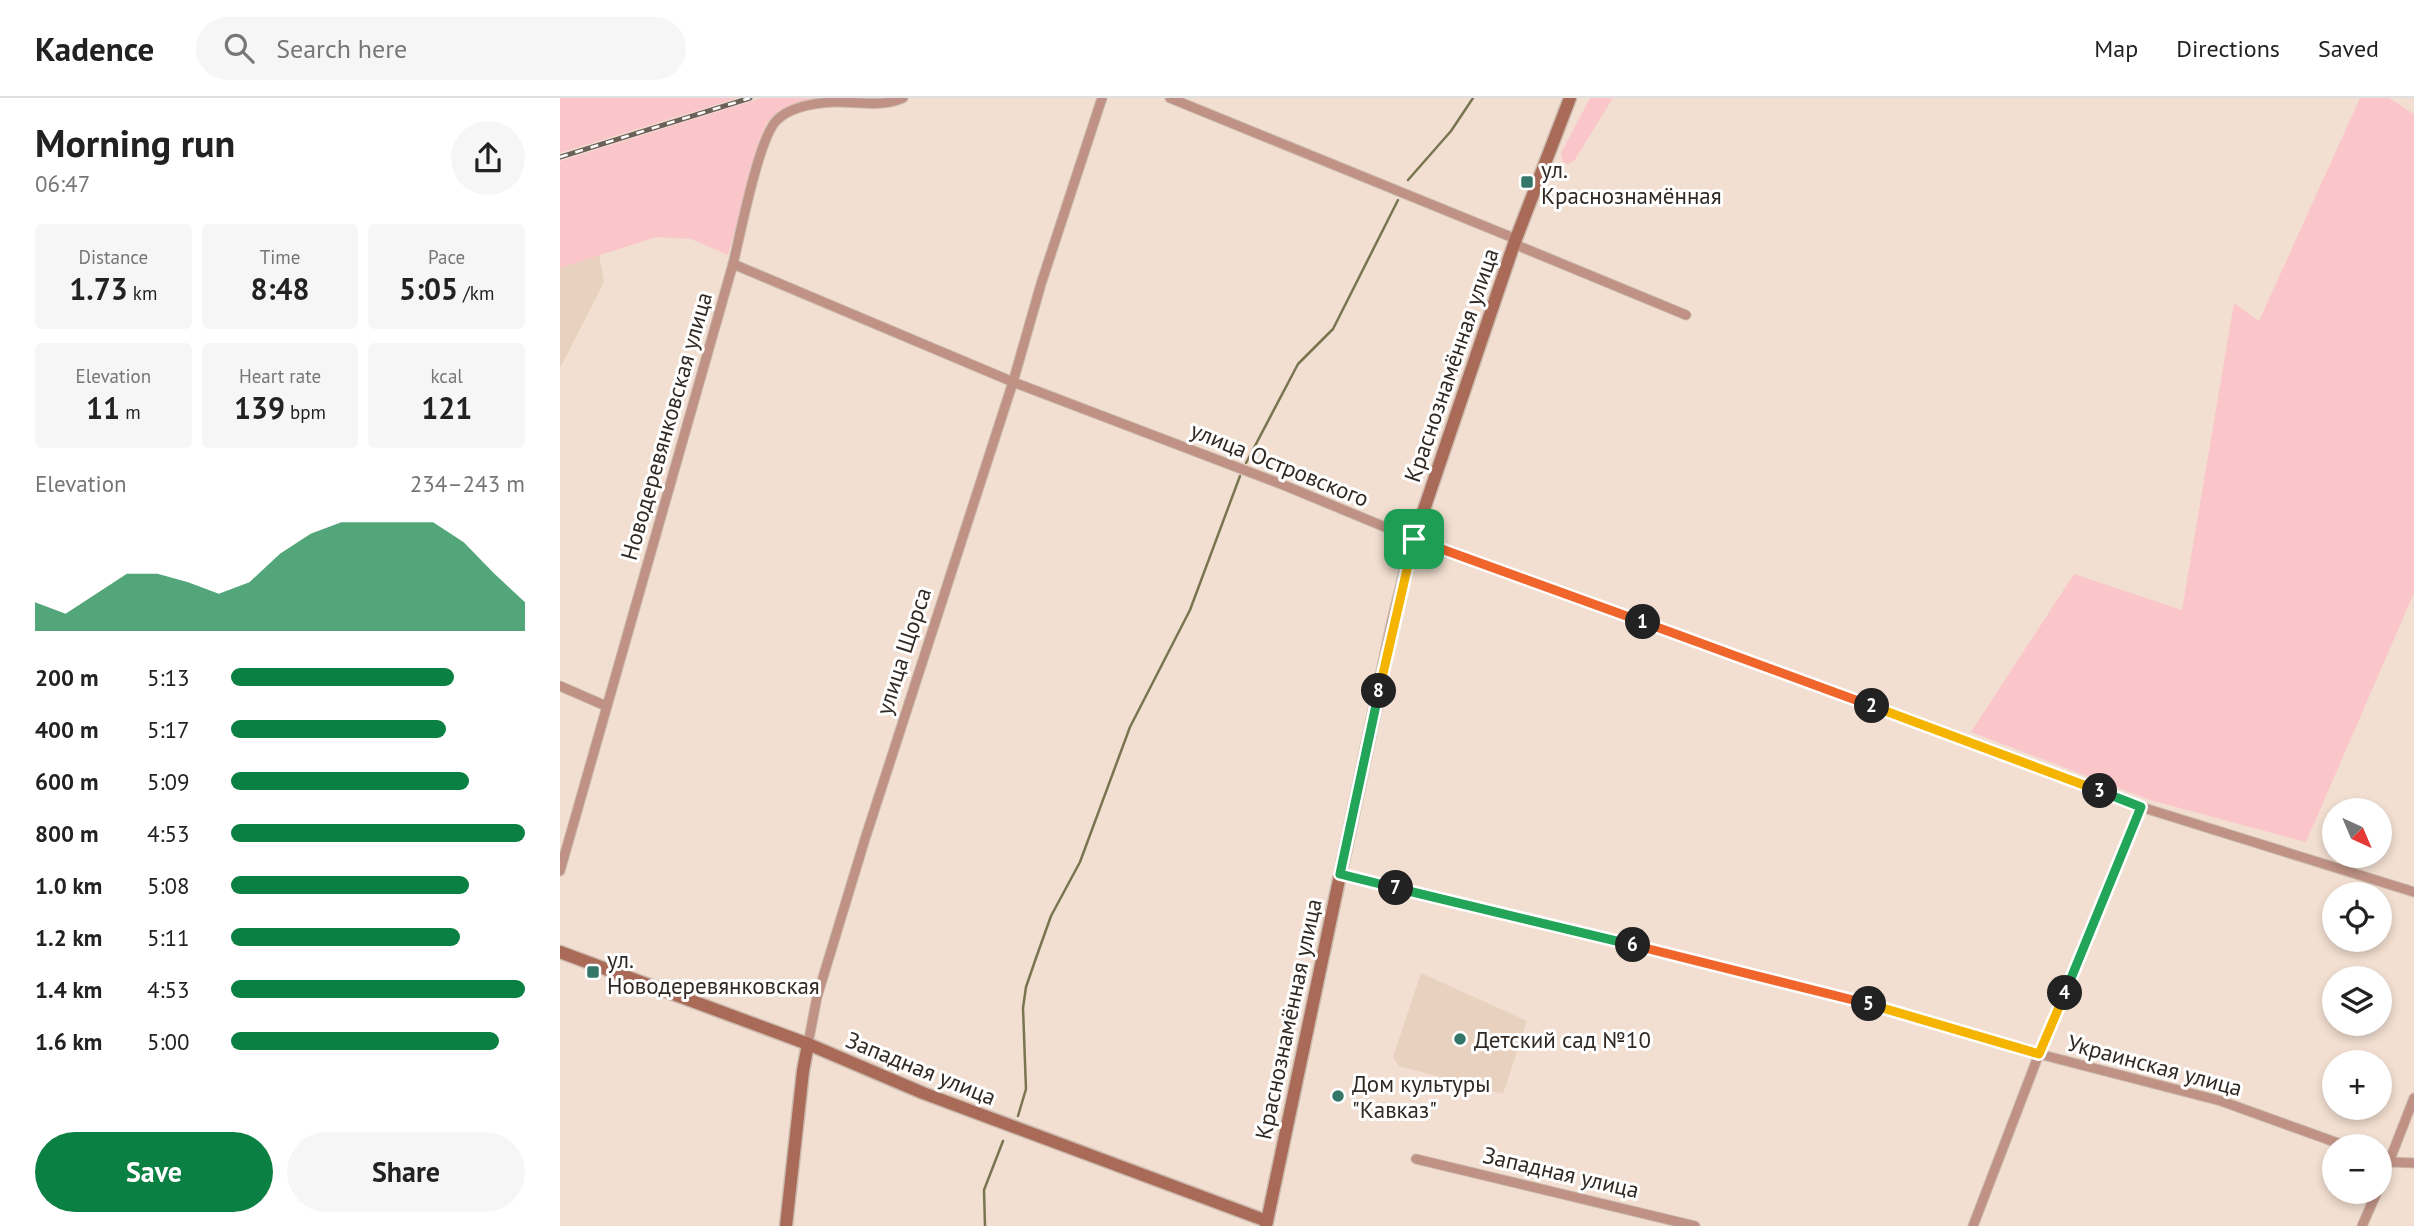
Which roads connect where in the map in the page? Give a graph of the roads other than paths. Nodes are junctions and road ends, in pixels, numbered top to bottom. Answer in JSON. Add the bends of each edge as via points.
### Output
{"nodes":[{"id":1,"x":903,"y":98,"type":"edge"},
{"id":2,"x":1102,"y":98,"type":"edge"},
{"id":3,"x":1170,"y":98,"type":"edge"},
{"id":4,"x":1570,"y":98,"type":"edge"},
{"id":5,"x":1515,"y":242,"type":"junction"},
{"id":6,"x":733,"y":264,"type":"junction"},
{"id":7,"x":1686,"y":316,"type":"dead end"},
{"id":8,"x":1013,"y":382,"type":"junction"},
{"id":9,"x":1414,"y":539,"type":"junction"},
{"id":10,"x":560,"y":686,"type":"edge"},
{"id":11,"x":606,"y":706,"type":"junction"},
{"id":12,"x":2141,"y":807,"type":"junction"},
{"id":13,"x":560,"y":871,"type":"edge"},
{"id":14,"x":1340,"y":874,"type":"junction"},
{"id":15,"x":2414,"y":892,"type":"edge"},
{"id":16,"x":560,"y":952,"type":"edge"},
{"id":17,"x":808,"y":1044,"type":"junction"},
{"id":18,"x":2039,"y":1054,"type":"junction"},
{"id":19,"x":2414,"y":1098,"type":"edge"},
{"id":20,"x":2322,"y":1137,"type":"edge"},
{"id":21,"x":2392,"y":1157,"type":"edge"},
{"id":22,"x":1416,"y":1159,"type":"dead end"},
{"id":23,"x":2392,"y":1162,"type":"edge"},
{"id":24,"x":2414,"y":1163,"type":"edge"},
{"id":25,"x":2372,"y":1204,"type":"edge"},
{"id":26,"x":1267,"y":1224,"type":"edge"},
{"id":27,"x":786,"y":1226,"type":"edge"},
{"id":28,"x":1695,"y":1226,"type":"edge"},
{"id":29,"x":1973,"y":1226,"type":"edge"},
{"id":30,"x":2362,"y":1226,"type":"edge"}],
"edges":[{"from":1,"to":6,"type":"street","name":"Новодеревянковская улица","via":[[876,104],[822,104],[789,111],[776,121],[757,167]]},
{"from":2,"to":8,"type":"street","name":"улица Щорса"},
{"from":3,"to":5,"type":"street"},
{"from":4,"to":5,"type":"main road","name":"Краснознамённая улица"},
{"from":5,"to":7,"type":"street"},
{"from":5,"to":9,"type":"main road","name":"Краснознамённая улица"},
{"from":6,"to":8,"type":"street","name":"улица Островского"},
{"from":6,"to":11,"type":"street","name":"Новодеревянковская улица"},
{"from":8,"to":9,"type":"street","name":"улица Островского"},
{"from":8,"to":17,"type":"street","name":"улица Щорса","via":[[864,839],[817,997]]},
{"from":9,"to":12,"type":"street","name":"улица Островского"},
{"from":9,"to":14,"type":"main road","name":"Краснознамённая улица"},
{"from":10,"to":11,"type":"street"},
{"from":11,"to":13,"type":"street","name":"Новодеревянковская улица"},
{"from":12,"to":15,"type":"street","name":"улица Островского"},
{"from":12,"to":18,"type":"street"},
{"from":14,"to":18,"type":"street","name":"Украинская улица","via":[[1866,1003]]},
{"from":14,"to":26,"type":"main road","name":"Краснознамённая улица"},
{"from":16,"to":17,"type":"main road","name":"Западная улица"},
{"from":17,"to":26,"type":"main road","name":"Западная улица"},
{"from":17,"to":27,"type":"main road","name":"улица Щорса"},
{"from":18,"to":20,"type":"street","name":"Украинская улица","via":[[2221,1101]]},
{"from":18,"to":29,"type":"street"},
{"from":19,"to":21,"type":"street"},
{"from":22,"to":28,"type":"street","name":"Западная улица"},
{"from":23,"to":24,"type":"street"},
{"from":25,"to":30,"type":"street"}]}
